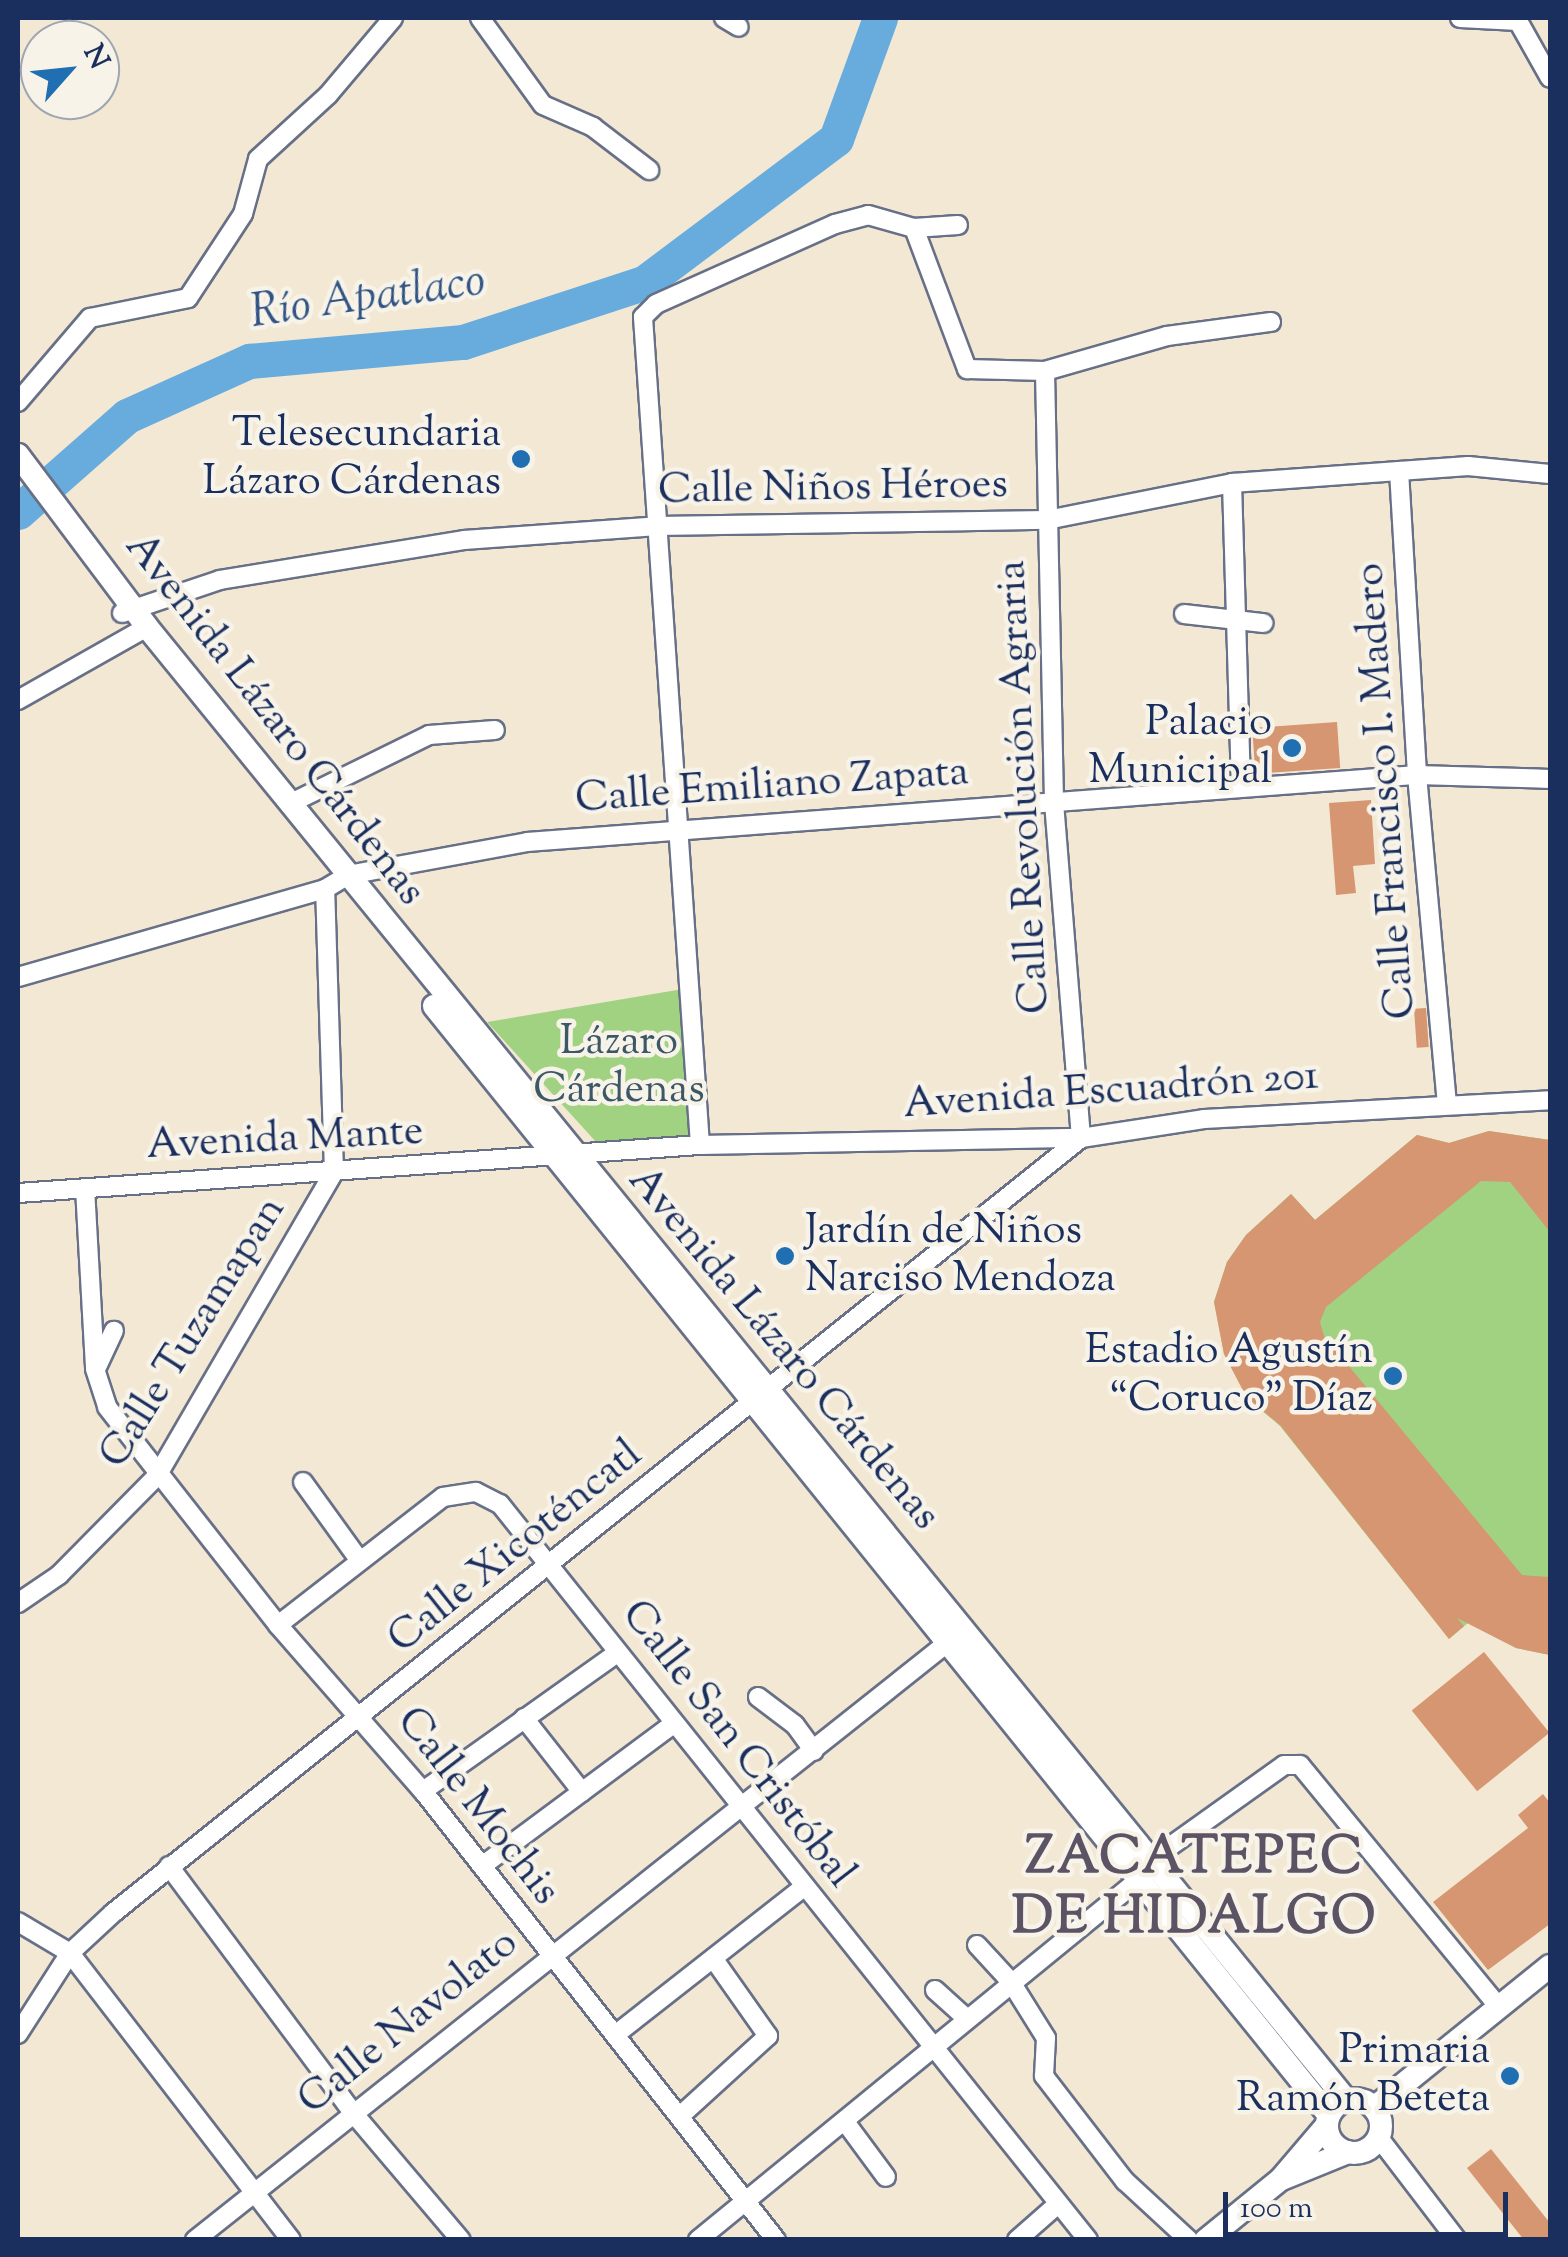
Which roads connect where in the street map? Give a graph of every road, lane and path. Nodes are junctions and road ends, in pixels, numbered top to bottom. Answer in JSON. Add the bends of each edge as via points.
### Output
{"nodes":[{"id":1,"x":393,"y":18,"type":"edge"},
{"id":2,"x":480,"y":18,"type":"edge"},
{"id":3,"x":1460,"y":18,"type":"edge"},
{"id":4,"x":1550,"y":78,"type":"edge"},
{"id":5,"x":649,"y":170,"type":"dead end"},
{"id":6,"x":958,"y":225,"type":"dead end"},
{"id":7,"x":914,"y":228,"type":"junction"},
{"id":8,"x":1272,"y":322,"type":"dead end"},
{"id":9,"x":1045,"y":371,"type":"junction"},
{"id":10,"x":18,"y":402,"type":"edge"},
{"id":11,"x":18,"y":455,"type":"edge"},
{"id":12,"x":18,"y":470,"type":"edge"},
{"id":13,"x":1399,"y":471,"type":"junction"},
{"id":14,"x":1550,"y":474,"type":"edge"},
{"id":15,"x":1232,"y":483,"type":"junction"},
{"id":16,"x":1046,"y":520,"type":"junction"},
{"id":17,"x":656,"y":526,"type":"junction"},
{"id":18,"x":68,"y":527,"type":"junction"},
{"id":19,"x":1184,"y":614,"type":"dead end"},
{"id":20,"x":1234,"y":619,"type":"junction"},
{"id":21,"x":134,"y":620,"type":"junction"},
{"id":22,"x":1264,"y":622,"type":"dead end"},
{"id":23,"x":18,"y":700,"type":"edge"},
{"id":24,"x":495,"y":730,"type":"dead end"},
{"id":25,"x":1417,"y":775,"type":"junction"},
{"id":26,"x":1550,"y":779,"type":"edge"},
{"id":27,"x":1241,"y":786,"type":"junction"},
{"id":28,"x":1054,"y":801,"type":"junction"},
{"id":29,"x":291,"y":803,"type":"junction"},
{"id":30,"x":682,"y":825,"type":"junction"},
{"id":31,"x":337,"y":881,"type":"junction"},
{"id":32,"x":18,"y":977,"type":"edge"},
{"id":33,"x":1550,"y":1100,"type":"edge"},
{"id":34,"x":1447,"y":1105,"type":"junction"},
{"id":35,"x":1081,"y":1138,"type":"junction"},
{"id":36,"x":700,"y":1146,"type":"junction"},
{"id":37,"x":567,"y":1158,"type":"junction"},
{"id":38,"x":334,"y":1172,"type":"junction"},
{"id":39,"x":84,"y":1188,"type":"junction"},
{"id":40,"x":18,"y":1193,"type":"edge"},
{"id":41,"x":114,"y":1331,"type":"dead end"},
{"id":42,"x":96,"y":1369,"type":"junction"},
{"id":43,"x":763,"y":1395,"type":"junction"},
{"id":44,"x":156,"y":1476,"type":"junction"},
{"id":45,"x":303,"y":1482,"type":"dead end"},
{"id":46,"x":360,"y":1561,"type":"junction"},
{"id":47,"x":553,"y":1564,"type":"junction"},
{"id":48,"x":18,"y":1602,"type":"edge"},
{"id":49,"x":278,"y":1625,"type":"junction"},
{"id":50,"x":952,"y":1640,"type":"junction"},
{"id":51,"x":617,"y":1652,"type":"junction"},
{"id":52,"x":758,"y":1697,"type":"dead end"},
{"id":53,"x":361,"y":1717,"type":"junction"},
{"id":54,"x":524,"y":1718,"type":"junction"},
{"id":55,"x":672,"y":1725,"type":"junction"},
{"id":56,"x":814,"y":1751,"type":"junction"},
{"id":57,"x":1057,"y":1757,"type":"junction"},
{"id":58,"x":423,"y":1790,"type":"junction"},
{"id":59,"x":582,"y":1792,"type":"junction"},
{"id":60,"x":744,"y":1806,"type":"junction"},
{"id":61,"x":169,"y":1866,"type":"junction"},
{"id":62,"x":482,"y":1866,"type":"junction"},
{"id":63,"x":1147,"y":1869,"type":"junction"},
{"id":64,"x":804,"y":1887,"type":"junction"},
{"id":65,"x":18,"y":1922,"type":"edge"},
{"id":66,"x":977,"y":1945,"type":"dead end"},
{"id":67,"x":70,"y":1953,"type":"junction"},
{"id":68,"x":548,"y":1956,"type":"junction"},
{"id":69,"x":713,"y":1958,"type":"junction"},
{"id":70,"x":1550,"y":1966,"type":"edge"},
{"id":71,"x":1012,"y":1982,"type":"junction"},
{"id":72,"x":935,"y":1990,"type":"dead end"},
{"id":73,"x":1499,"y":2006,"type":"junction"},
{"id":74,"x":966,"y":2018,"type":"junction"},
{"id":75,"x":18,"y":2034,"type":"edge"},
{"id":76,"x":615,"y":2035,"type":"junction"},
{"id":77,"x":932,"y":2047,"type":"junction"},
{"id":78,"x":1374,"y":2108,"type":"junction"},
{"id":79,"x":1334,"y":2113,"type":"junction"},
{"id":80,"x":354,"y":2114,"type":"junction"},
{"id":81,"x":680,"y":2116,"type":"junction"},
{"id":82,"x":846,"y":2122,"type":"junction"},
{"id":83,"x":1379,"y":2138,"type":"junction"},
{"id":84,"x":1348,"y":2152,"type":"junction"},
{"id":85,"x":886,"y":2177,"type":"dead end"},
{"id":86,"x":1281,"y":2179,"type":"junction"},
{"id":87,"x":254,"y":2192,"type":"junction"},
{"id":88,"x":746,"y":2204,"type":"junction"},
{"id":89,"x":1057,"y":2205,"type":"junction"},
{"id":90,"x":196,"y":2240,"type":"edge"},
{"id":91,"x":291,"y":2240,"type":"edge"},
{"id":92,"x":461,"y":2240,"type":"edge"},
{"id":93,"x":698,"y":2240,"type":"edge"},
{"id":94,"x":776,"y":2240,"type":"edge"},
{"id":95,"x":1017,"y":2240,"type":"edge"},
{"id":96,"x":1088,"y":2240,"type":"edge"},
{"id":97,"x":1189,"y":2240,"type":"edge"},
{"id":98,"x":1206,"y":2240,"type":"edge"},
{"id":99,"x":1457,"y":2240,"type":"edge"}],
"edges":[{"from":1,"to":10,"type":"street","via":[[328,95],[258,159],[242,214],[188,298],[90,318]]},
{"from":2,"to":5,"type":"street","via":[[542,105],[594,127]]},
{"from":3,"to":4,"type":"street","via":[[1518,21]]},
{"from":6,"to":7,"type":"street"},
{"from":7,"to":9,"type":"street","via":[[967,369]]},
{"from":7,"to":17,"type":"street","via":[[868,215],[834,224],[648,310],[641,326]]},
{"from":8,"to":9,"type":"street","via":[[1167,336]]},
{"from":9,"to":16,"type":"street","name":"Calle Revolución Agraria"},
{"from":11,"to":18,"type":"main road","name":"Avenida Lázaro Cárdenas"},
{"from":12,"to":18,"type":"main road","name":"Avenida Lázaro Cárdenas"},
{"from":13,"to":14,"type":"street","name":"Calle Niños Héroes","via":[[1468,466]]},
{"from":13,"to":15,"type":"street","name":"Calle Niños Héroes"},
{"from":13,"to":25,"type":"street","name":"Calle Francisco I. Madero"},
{"from":15,"to":16,"type":"street","name":"Calle Niños Héroes"},
{"from":15,"to":20,"type":"street"},
{"from":16,"to":17,"type":"street","name":"Calle Niños Héroes"},
{"from":16,"to":28,"type":"street","name":"Calle Revolución Agraria"},
{"from":17,"to":21,"type":"street","name":"Calle Niños Héroes","via":[[373,551],[220,580]]},
{"from":17,"to":30,"type":"street"},
{"from":18,"to":21,"type":"main road","name":"Avenida Lázaro Cárdenas"},
{"from":19,"to":20,"type":"street"},
{"from":20,"to":22,"type":"street"},
{"from":20,"to":27,"type":"street"},
{"from":21,"to":23,"type":"street","name":"Calle Niños Héroes"},
{"from":21,"to":29,"type":"main road","name":"Avenida Lázaro Cárdenas"},
{"from":21,"to":31,"type":"main road","name":"Avenida Lázaro Cárdenas"},
{"from":24,"to":29,"type":"street","via":[[429,735]]},
{"from":25,"to":26,"type":"street","name":"Calle Emiliano Zapata"},
{"from":25,"to":27,"type":"street","name":"Calle Emiliano Zapata"},
{"from":25,"to":34,"type":"street","name":"Calle Francisco I. Madero"},
{"from":27,"to":28,"type":"street","name":"Calle Emiliano Zapata"},
{"from":28,"to":30,"type":"street","name":"Calle Emiliano Zapata"},
{"from":28,"to":35,"type":"street","name":"Calle Revolución Agraria"},
{"from":29,"to":31,"type":"main road","name":"Avenida Lázaro Cárdenas"},
{"from":30,"to":31,"type":"street","name":"Calle Emiliano Zapata","via":[[457,852]]},
{"from":30,"to":36,"type":"street"},
{"from":31,"to":32,"type":"street","name":"Calle Emiliano Zapata"},
{"from":31,"to":37,"type":"main road","name":"Avenida Lázaro Cárdenas"},
{"from":31,"to":38,"type":"street"},
{"from":33,"to":34,"type":"street","name":"Avenida Escuadrón 201"},
{"from":34,"to":35,"type":"street","name":"Avenida Escuadrón 201","via":[[1204,1120]]},
{"from":35,"to":36,"type":"street","name":"Avenida Escuadrón 201"},
{"from":35,"to":43,"type":"street","name":"Calle Xicoténcatl"},
{"from":36,"to":37,"type":"street","name":"Avenida Escuadrón 201"},
{"from":37,"to":38,"type":"street","name":"Avenida Mante"},
{"from":37,"to":43,"type":"main road","name":"Avenida Lázaro Cárdenas"},
{"from":38,"to":39,"type":"street","name":"Avenida Mante"},
{"from":38,"to":44,"type":"street","name":"Calle Tuzamapan"},
{"from":39,"to":40,"type":"street","name":"Avenida Mante"},
{"from":39,"to":42,"type":"street","name":"Calle Mochis"},
{"from":41,"to":42,"type":"street"},
{"from":42,"to":44,"type":"street","name":"Calle Mochis","via":[[107,1408]]},
{"from":43,"to":47,"type":"street","name":"Calle Xicoténcatl"},
{"from":43,"to":50,"type":"main road","name":"Avenida Lázaro Cárdenas"},
{"from":43,"to":57,"type":"main road","name":"Avenida Lázaro Cárdenas"},
{"from":44,"to":48,"type":"street","name":"Calle Tuzamapan","via":[[59,1576]]},
{"from":44,"to":49,"type":"street","name":"Calle Mochis"},
{"from":45,"to":46,"type":"street"},
{"from":46,"to":47,"type":"street","name":"Calle San Cristóbal","via":[[443,1497],[476,1492],[500,1504]]},
{"from":46,"to":49,"type":"street","name":"Calle San Cristóbal"},
{"from":47,"to":51,"type":"street","name":"Calle San Cristóbal"},
{"from":47,"to":53,"type":"street","name":"Calle Xicoténcatl"},
{"from":49,"to":53,"type":"street","name":"Calle Mochis"},
{"from":50,"to":56,"type":"street","name":"Calle Navolato"},
{"from":50,"to":57,"type":"main road","name":"Avenida Lázaro Cárdenas"},
{"from":51,"to":54,"type":"street"},
{"from":51,"to":55,"type":"street","name":"Calle San Cristóbal"},
{"from":52,"to":56,"type":"street"},
{"from":53,"to":58,"type":"street","name":"Calle Mochis"},
{"from":53,"to":61,"type":"street","name":"Calle Xicoténcatl"},
{"from":54,"to":58,"type":"street"},
{"from":54,"to":59,"type":"street"},
{"from":55,"to":59,"type":"street"},
{"from":55,"to":60,"type":"street","name":"Calle San Cristóbal"},
{"from":56,"to":60,"type":"street","name":"Calle Navolato"},
{"from":57,"to":63,"type":"main road","name":"Avenida Lázaro Cárdenas"},
{"from":58,"to":62,"type":"street","name":"Calle Mochis"},
{"from":59,"to":62,"type":"street"},
{"from":60,"to":64,"type":"street","name":"Calle San Cristóbal"},
{"from":60,"to":68,"type":"street","name":"Calle Navolato"},
{"from":61,"to":67,"type":"street","name":"Calle Xicoténcatl"},
{"from":61,"to":80,"type":"street"},
{"from":62,"to":68,"type":"street","name":"Calle Mochis"},
{"from":63,"to":71,"type":"street"},
{"from":63,"to":73,"type":"street","via":[[1284,1765],[1300,1766]]},
{"from":63,"to":79,"type":"main road","name":"Avenida Lázaro Cárdenas"},
{"from":64,"to":69,"type":"street"},
{"from":64,"to":77,"type":"street","name":"Calle San Cristóbal"},
{"from":65,"to":67,"type":"street"},
{"from":66,"to":71,"type":"street"},
{"from":67,"to":75,"type":"street","name":"Calle Xicoténcatl"},
{"from":67,"to":87,"type":"street"},
{"from":68,"to":76,"type":"street","name":"Calle Mochis"},
{"from":68,"to":80,"type":"street","name":"Calle Navolato"},
{"from":69,"to":76,"type":"street"},
{"from":69,"to":81,"type":"street","via":[[768,2030],[765,2042]]},
{"from":70,"to":73,"type":"main road"},
{"from":71,"to":74,"type":"street"},
{"from":71,"to":97,"type":"street","via":[[1046,2038],[1044,2076],[1126,2181]]},
{"from":72,"to":74,"type":"street"},
{"from":73,"to":78,"type":"main road"},
{"from":74,"to":77,"type":"street"},
{"from":76,"to":81,"type":"street","name":"Calle Mochis"},
{"from":77,"to":82,"type":"street"},
{"from":77,"to":89,"type":"street","name":"Calle San Cristóbal"},
{"from":78,"to":79,"type":"main road"},
{"from":78,"to":83,"type":"main road"},
{"from":79,"to":84,"type":"main road","via":[[1332,2142]]},
{"from":79,"to":86,"type":"main road"},
{"from":80,"to":87,"type":"street","name":"Calle Navolato"},
{"from":80,"to":92,"type":"street"},
{"from":81,"to":88,"type":"street","name":"Calle Mochis"},
{"from":82,"to":85,"type":"street"},
{"from":82,"to":88,"type":"street"},
{"from":83,"to":84,"type":"main road","via":[[1366,2151]]},
{"from":83,"to":99,"type":"street"},
{"from":84,"to":86,"type":"main road"},
{"from":86,"to":98,"type":"main road"},
{"from":87,"to":90,"type":"street","name":"Calle Navolato"},
{"from":87,"to":91,"type":"street"},
{"from":88,"to":93,"type":"street"},
{"from":88,"to":94,"type":"street","name":"Calle Mochis"},
{"from":89,"to":95,"type":"street"},
{"from":89,"to":96,"type":"street","name":"Calle San Cristóbal"}]}
